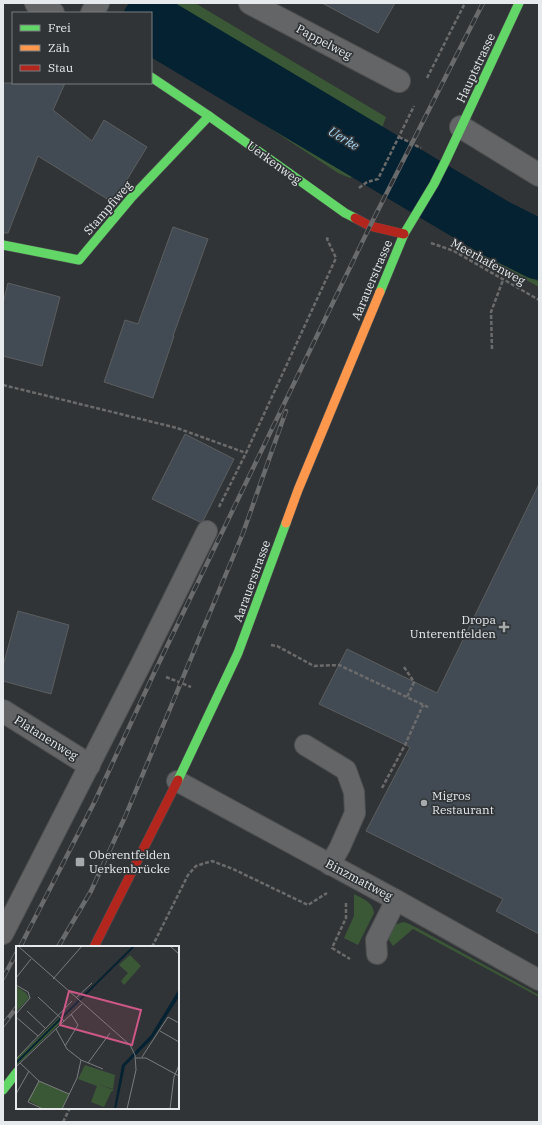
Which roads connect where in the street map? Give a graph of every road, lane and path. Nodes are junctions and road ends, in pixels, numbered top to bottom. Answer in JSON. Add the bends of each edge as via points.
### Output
{"nodes":[{"id":1,"x":36,"y":3,"type":"edge"},
{"id":2,"x":98,"y":3,"type":"edge"},
{"id":3,"x":250,"y":3,"type":"edge"},
{"id":4,"x":465,"y":3,"type":"edge"},
{"id":5,"x":519,"y":3,"type":"edge"},
{"id":6,"x":50,"y":12,"type":"edge"},
{"id":7,"x":93,"y":12,"type":"edge"},
{"id":8,"x":431,"y":71,"type":"dead end"},
{"id":9,"x":152,"y":78,"type":"edge"},
{"id":10,"x":399,"y":81,"type":"dead end"},
{"id":11,"x":209,"y":116,"type":"junction"},
{"id":12,"x":407,"y":122,"type":"dead end"},
{"id":13,"x":458,"y":134,"type":"junction"},
{"id":14,"x":539,"y":175,"type":"edge"},
{"id":15,"x":344,"y":213,"type":"junction"},
{"id":16,"x":414,"y":215,"type":"joint"},
{"id":17,"x":404,"y":234,"type":"junction"},
{"id":18,"x":3,"y":245,"type":"edge"},
{"id":19,"x":503,"y":280,"type":"junction"},
{"id":20,"x":539,"y":300,"type":"edge"},
{"id":21,"x":492,"y":349,"type":"dead end"},
{"id":22,"x":3,"y":385,"type":"edge"},
{"id":23,"x":246,"y":453,"type":"junction"},
{"id":24,"x":207,"y":532,"type":"joint"},
{"id":25,"x":277,"y":646,"type":"dead end"},
{"id":26,"x":404,"y":667,"type":"dead end"},
{"id":27,"x":407,"y":697,"type":"junction"},
{"id":28,"x":423,"y":705,"type":"junction"},
{"id":29,"x":430,"y":708,"type":"dead end"},
{"id":30,"x":3,"y":711,"type":"edge"},
{"id":31,"x":305,"y":745,"type":"dead end"},
{"id":32,"x":405,"y":745,"type":"dead end"},
{"id":33,"x":89,"y":765,"type":"junction"},
{"id":34,"x":177,"y":781,"type":"junction"},
{"id":35,"x":336,"y":872,"type":"junction"},
{"id":36,"x":396,"y":900,"type":"junction"},
{"id":37,"x":3,"y":934,"type":"edge"},
{"id":38,"x":94,"y":946,"type":"edge"},
{"id":39,"x":152,"y":946,"type":"edge"},
{"id":40,"x":377,"y":954,"type":"dead end"},
{"id":41,"x":355,"y":962,"type":"dead end"},
{"id":42,"x":539,"y":980,"type":"edge"},
{"id":43,"x":16,"y":1073,"type":"edge"},
{"id":44,"x":3,"y":1090,"type":"edge"},
{"id":45,"x":70,"y":1109,"type":"edge"},
{"id":46,"x":63,"y":1122,"type":"edge"}],
"edges":[{"from":1,"to":6,"type":"street"},
{"from":2,"to":7,"type":"street"},
{"from":3,"to":10,"type":"street","name":"Pappelweg"},
{"from":4,"to":8,"type":"path"},
{"from":5,"to":13,"type":"main road","name":"Hauptstrasse"},
{"from":9,"to":11,"type":"main road","name":"Uerkenweg"},
{"from":11,"to":15,"type":"main road","name":"Uerkenweg"},
{"from":11,"to":18,"type":"main road","name":"Stampfiweg","via":[[131,198],[79,260]]},
{"from":12,"to":15,"type":"path","via":[[378,179],[360,187]]},
{"from":13,"to":14,"type":"street"},
{"from":13,"to":16,"type":"main road","name":"Hauptstrasse","via":[[434,184]]},
{"from":15,"to":17,"type":"main road","name":"Uerkenweg","via":[[370,226]]},
{"from":15,"to":23,"type":"path","via":[[328,239],[336,258]]},
{"from":16,"to":17,"type":"main road","name":"Aarauerstrasse"},
{"from":17,"to":19,"type":"path","name":"Meerhafenweg","via":[[454,251]]},
{"from":17,"to":34,"type":"main road","name":"Aarauerstrasse","via":[[298,490],[238,653]]},
{"from":19,"to":20,"type":"path","name":"Meerhafenweg"},
{"from":19,"to":21,"type":"path","via":[[491,312]]},
{"from":22,"to":23,"type":"path","via":[[177,428]]},
{"from":23,"to":24,"type":"path"},
{"from":24,"to":33,"type":"lane"},
{"from":25,"to":27,"type":"path","via":[[314,666],[339,665]]},
{"from":26,"to":27,"type":"path","via":[[414,682]]},
{"from":27,"to":28,"type":"path"},
{"from":28,"to":29,"type":"path"},
{"from":28,"to":32,"type":"path"},
{"from":30,"to":33,"type":"street","name":"Platanenweg"},
{"from":31,"to":35,"type":"lane","via":[[346,770],[354,792],[355,813],[340,847]]},
{"from":33,"to":37,"type":"lane"},
{"from":34,"to":35,"type":"lane","name":"Binzmattweg"},
{"from":34,"to":38,"type":"main road","name":"Aarauerstrasse"},
{"from":35,"to":36,"type":"lane","name":"Binzmattweg"},
{"from":35,"to":39,"type":"path","via":[[325,895],[308,904],[212,861],[196,866],[188,875]]},
{"from":35,"to":41,"type":"path","via":[[346,900],[346,918],[332,948]]},
{"from":36,"to":40,"type":"lane","via":[[376,940]]},
{"from":36,"to":42,"type":"lane","name":"Binzmattweg"},
{"from":43,"to":44,"type":"main road"},
{"from":45,"to":46,"type":"path"}]}
